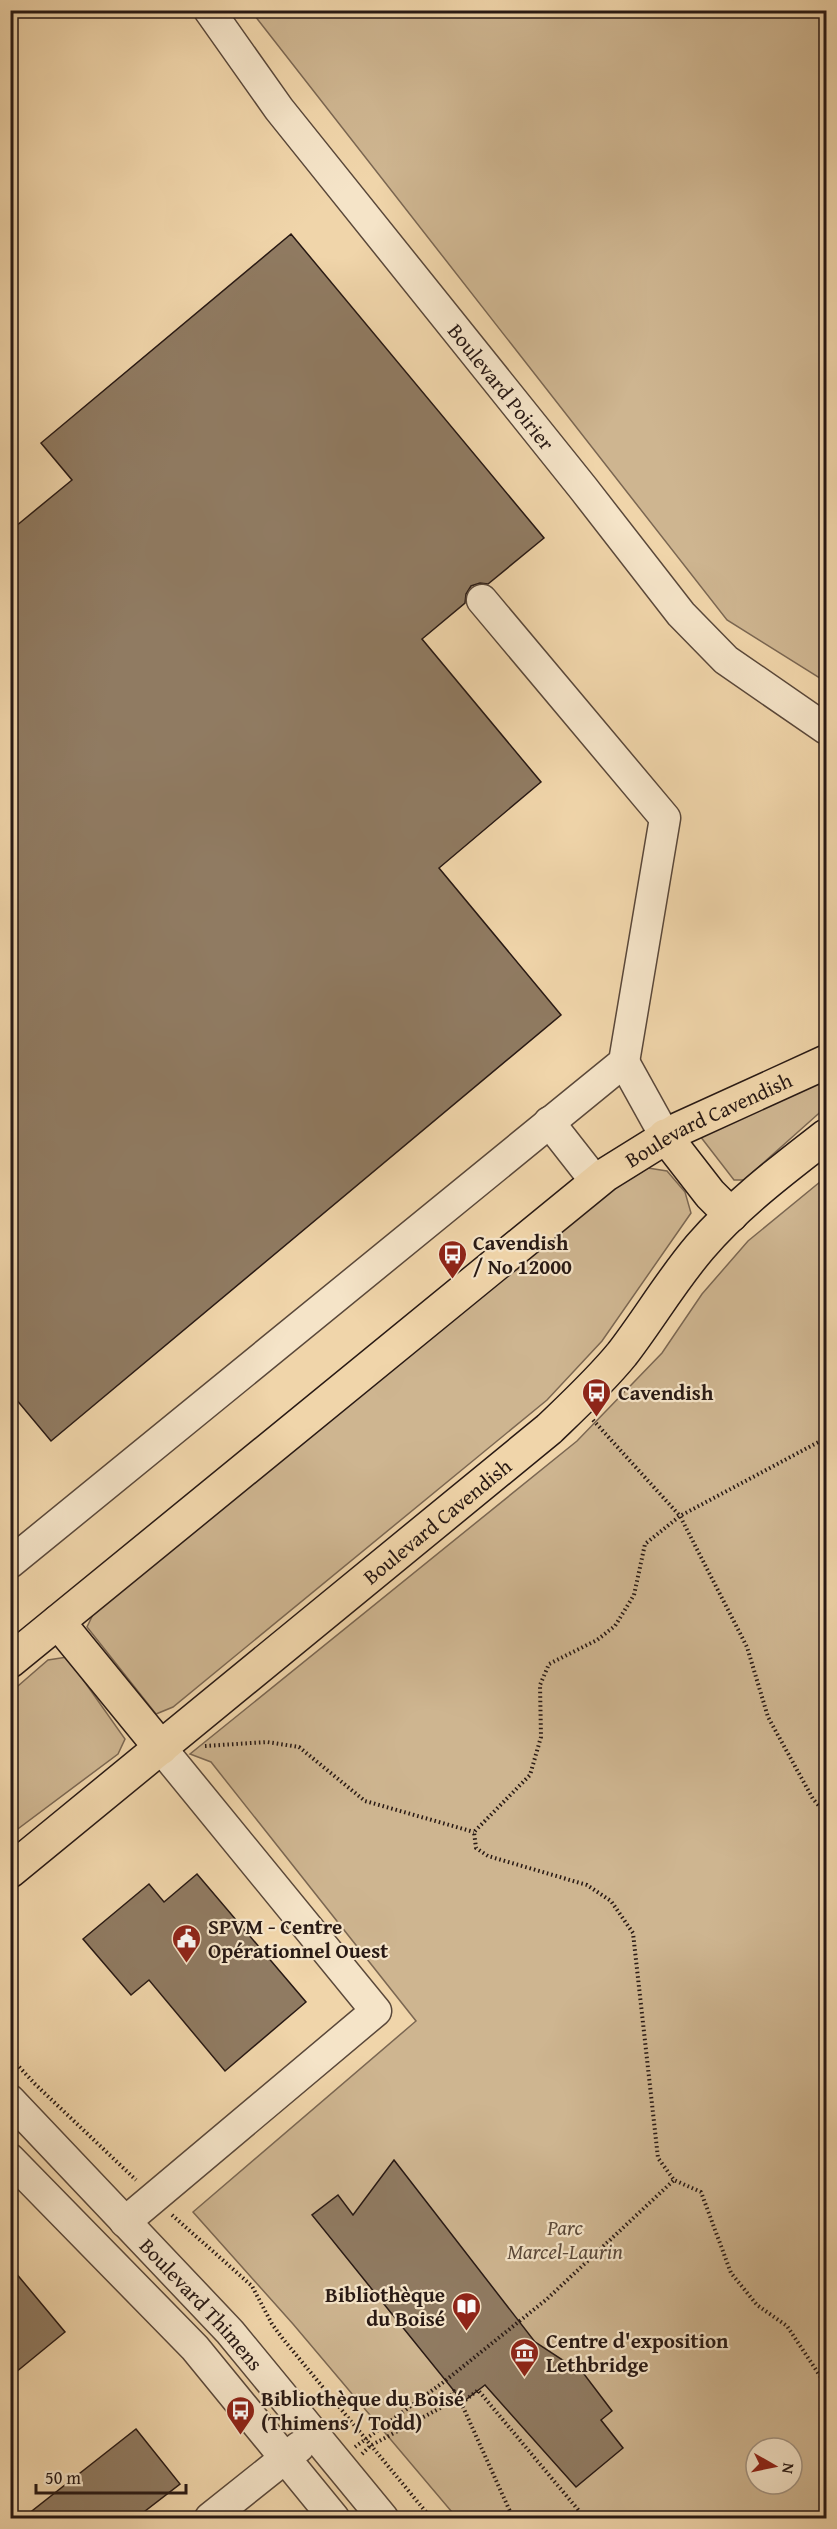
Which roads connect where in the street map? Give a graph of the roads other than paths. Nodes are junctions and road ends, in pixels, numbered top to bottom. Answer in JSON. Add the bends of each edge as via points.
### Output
{"nodes":[{"id":1,"x":209,"y":10,"type":"edge"},
{"id":2,"x":214,"y":10,"type":"edge"},
{"id":3,"x":482,"y":600,"type":"dead end"},
{"id":4,"x":826,"y":704,"type":"edge"},
{"id":5,"x":826,"y":729,"type":"edge"},
{"id":6,"x":624,"y":1062,"type":"junction"},
{"id":7,"x":826,"y":1062,"type":"edge"},
{"id":8,"x":549,"y":1122,"type":"junction"},
{"id":9,"x":666,"y":1136,"type":"junction"},
{"id":10,"x":826,"y":1136,"type":"edge"},
{"id":11,"x":596,"y":1182,"type":"junction"},
{"id":12,"x":731,"y":1215,"type":"junction"},
{"id":13,"x":10,"y":1563,"type":"edge"},
{"id":14,"x":58,"y":1622,"type":"junction"},
{"id":15,"x":10,"y":1661,"type":"edge"},
{"id":16,"x":161,"y":1748,"type":"junction"},
{"id":17,"x":10,"y":1871,"type":"edge"},
{"id":18,"x":10,"y":2100,"type":"edge"},
{"id":19,"x":10,"y":2159,"type":"edge"},
{"id":20,"x":125,"y":2222,"type":"junction"},
{"id":21,"x":314,"y":2435,"type":"junction"},
{"id":22,"x":285,"y":2458,"type":"junction"},
{"id":23,"x":210,"y":2518,"type":"edge"},
{"id":24,"x":334,"y":2518,"type":"edge"},
{"id":25,"x":383,"y":2518,"type":"edge"}],
"edges":[{"from":1,"to":5,"type":"street","name":"Boulevard Poirier","via":[[279,109],[681,614],[726,660]]},
{"from":2,"to":4,"type":"street","name":"Boulevard Poirier","via":[[339,153],[639,527],[696,606],[730,640]]},
{"from":3,"to":6,"type":"street","via":[[665,818]]},
{"from":6,"to":8,"type":"street"},
{"from":6,"to":9,"type":"street"},
{"from":7,"to":9,"type":"main road","name":"Boulevard Cavendish"},
{"from":8,"to":11,"type":"street"},
{"from":8,"to":13,"type":"street"},
{"from":9,"to":11,"type":"main road","name":"Boulevard Cavendish"},
{"from":9,"to":12,"type":"main road"},
{"from":10,"to":12,"type":"main road","name":"Boulevard Cavendish"},
{"from":11,"to":14,"type":"main road","name":"Boulevard Cavendish"},
{"from":12,"to":16,"type":"main road","name":"Boulevard Cavendish","via":[[678,1275],[621,1355],[569,1410]]},
{"from":14,"to":15,"type":"main road","name":"Boulevard Cavendish"},
{"from":14,"to":16,"type":"main road"},
{"from":16,"to":17,"type":"main road","name":"Boulevard Cavendish"},
{"from":16,"to":20,"type":"street","via":[[376,2012]]},
{"from":18,"to":20,"type":"street","name":"Boulevard Thimens"},
{"from":19,"to":22,"type":"street","name":"Boulevard Thimens","via":[[195,2348]]},
{"from":20,"to":21,"type":"street","name":"Boulevard Thimens","via":[[230,2332]]},
{"from":21,"to":22,"type":"street"},
{"from":21,"to":25,"type":"street","name":"Boulevard Thimens"},
{"from":22,"to":23,"type":"street"},
{"from":22,"to":24,"type":"street","name":"Boulevard Thimens"}]}
